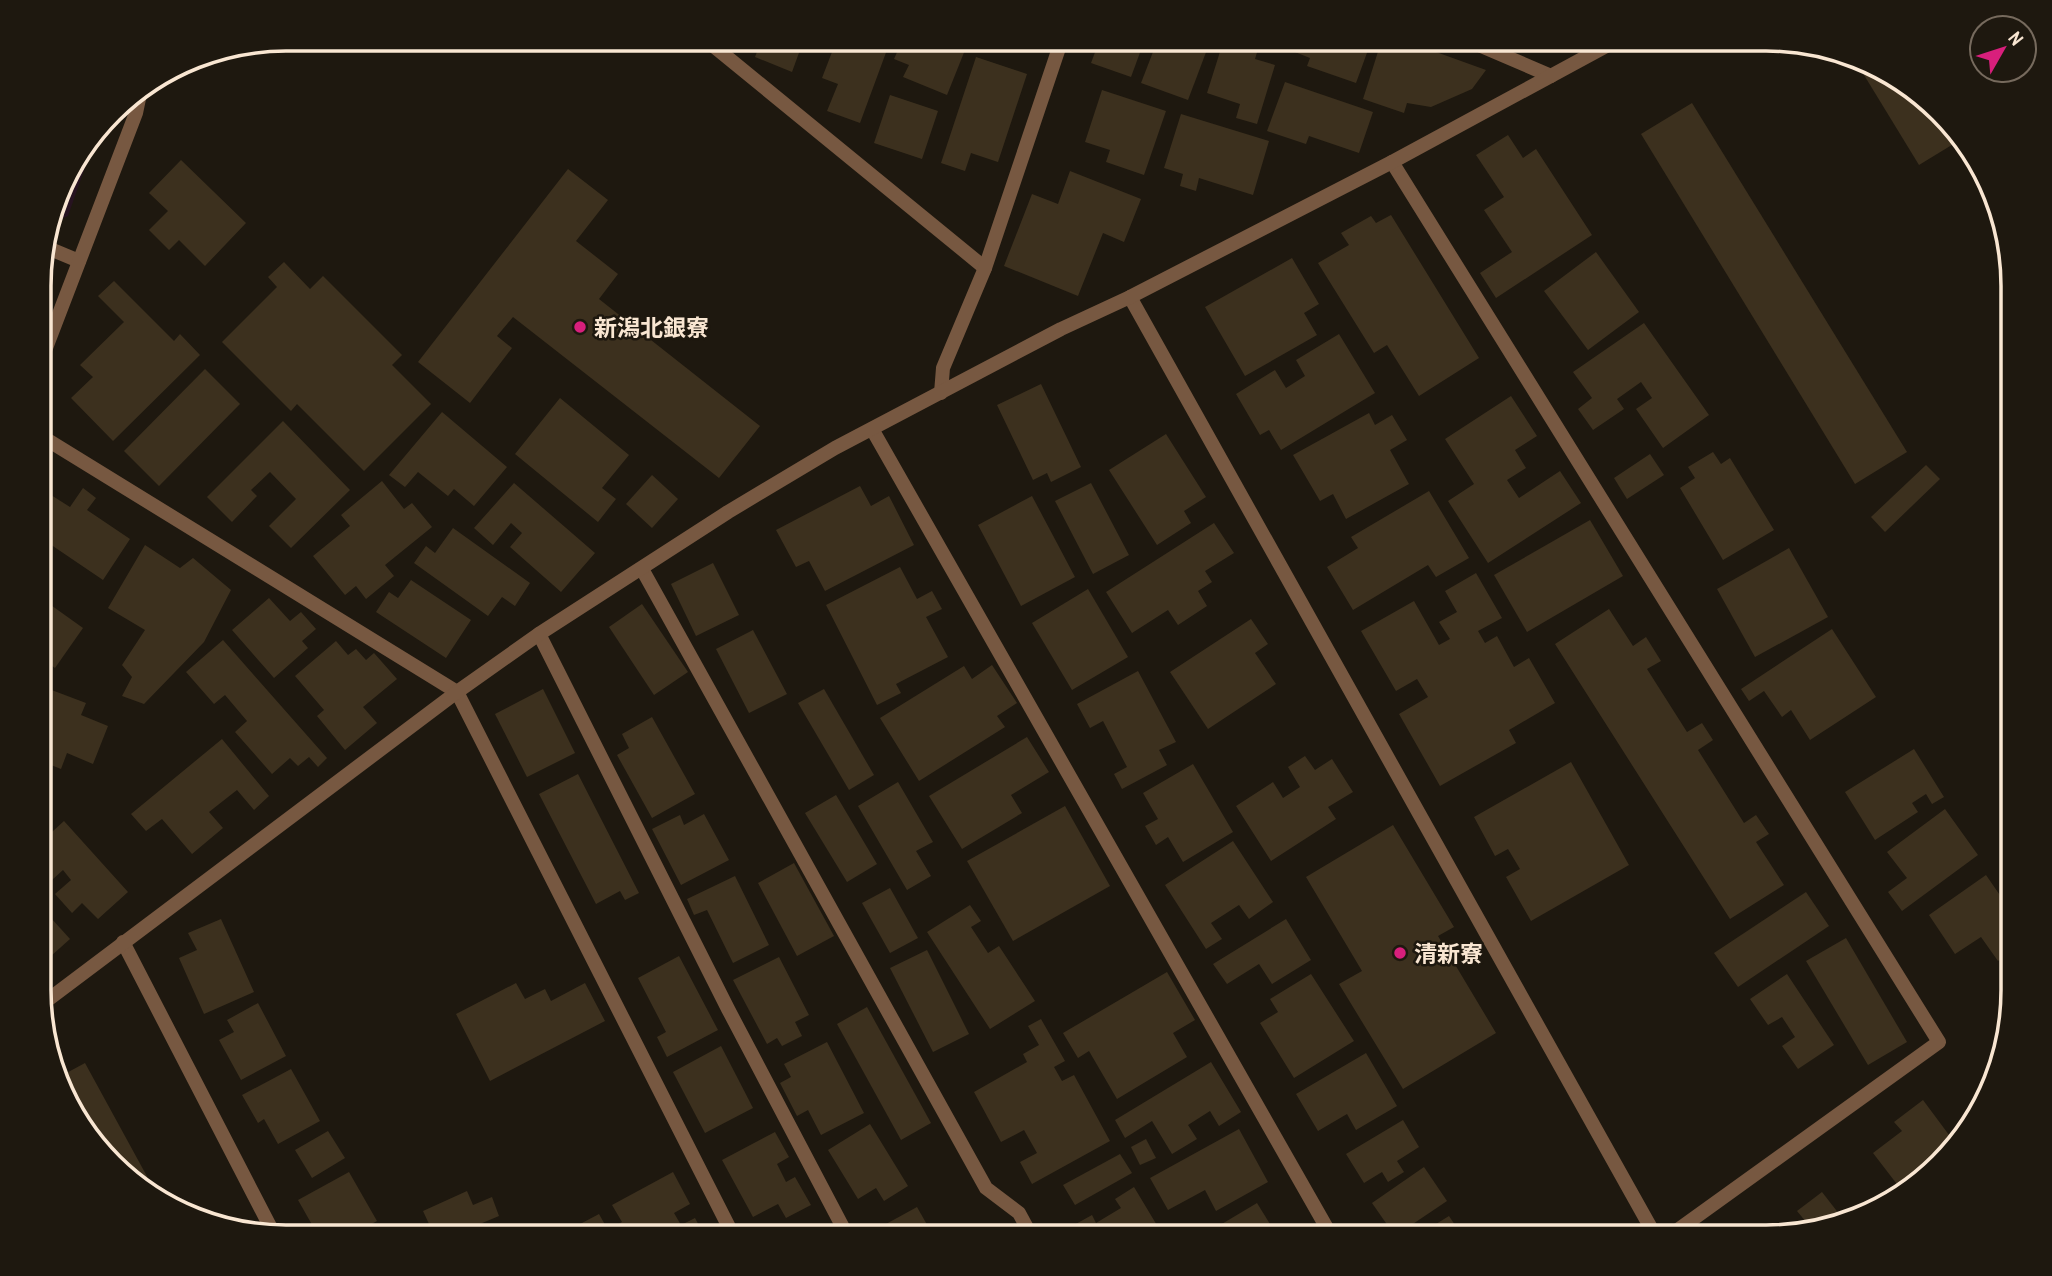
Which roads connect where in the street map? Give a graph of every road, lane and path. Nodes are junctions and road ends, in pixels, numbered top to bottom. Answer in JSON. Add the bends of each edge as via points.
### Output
{"nodes":[{"id":1,"x":721,"y":51,"type":"edge"},
{"id":2,"x":1058,"y":51,"type":"edge"},
{"id":3,"x":1494,"y":51,"type":"edge"},
{"id":4,"x":1596,"y":51,"type":"edge"},
{"id":5,"x":1551,"y":76,"type":"junction"},
{"id":6,"x":138,"y":103,"type":"edge"},
{"id":7,"x":1392,"y":162,"type":"junction"},
{"id":8,"x":54,"y":251,"type":"edge"},
{"id":9,"x":79,"y":261,"type":"junction"},
{"id":10,"x":985,"y":268,"type":"junction"},
{"id":11,"x":1130,"y":297,"type":"junction"},
{"id":12,"x":51,"y":335,"type":"edge"},
{"id":13,"x":941,"y":393,"type":"junction"},
{"id":14,"x":872,"y":429,"type":"junction"},
{"id":15,"x":51,"y":442,"type":"edge"},
{"id":16,"x":642,"y":569,"type":"junction"},
{"id":17,"x":539,"y":634,"type":"junction"},
{"id":18,"x":457,"y":692,"type":"junction"},
{"id":19,"x":123,"y":942,"type":"junction"},
{"id":20,"x":51,"y":997,"type":"edge"},
{"id":21,"x":269,"y":1224,"type":"edge"},
{"id":22,"x":728,"y":1225,"type":"edge"},
{"id":23,"x":842,"y":1225,"type":"edge"},
{"id":24,"x":1026,"y":1225,"type":"edge"},
{"id":25,"x":1325,"y":1225,"type":"edge"},
{"id":26,"x":1649,"y":1225,"type":"edge"},
{"id":27,"x":1685,"y":1225,"type":"edge"}],
"edges":[{"from":1,"to":10,"type":"street"},
{"from":2,"to":10,"type":"street"},
{"from":3,"to":5,"type":"street"},
{"from":4,"to":5,"type":"street"},
{"from":5,"to":7,"type":"street"},
{"from":6,"to":9,"type":"street"},
{"from":7,"to":11,"type":"street"},
{"from":7,"to":27,"type":"street","via":[[1939,1042]]},
{"from":8,"to":9,"type":"street"},
{"from":9,"to":12,"type":"street"},
{"from":10,"to":13,"type":"street","via":[[943,368]]},
{"from":11,"to":13,"type":"street"},
{"from":11,"to":26,"type":"street"},
{"from":13,"to":14,"type":"street"},
{"from":14,"to":16,"type":"street","via":[[727,512]]},
{"from":14,"to":25,"type":"street"},
{"from":15,"to":18,"type":"street"},
{"from":16,"to":17,"type":"street"},
{"from":16,"to":24,"type":"street","via":[[986,1188],[1019,1213]]},
{"from":17,"to":18,"type":"street"},
{"from":17,"to":23,"type":"street"},
{"from":18,"to":19,"type":"street"},
{"from":18,"to":22,"type":"street"},
{"from":19,"to":20,"type":"street"},
{"from":19,"to":21,"type":"street"}]}
